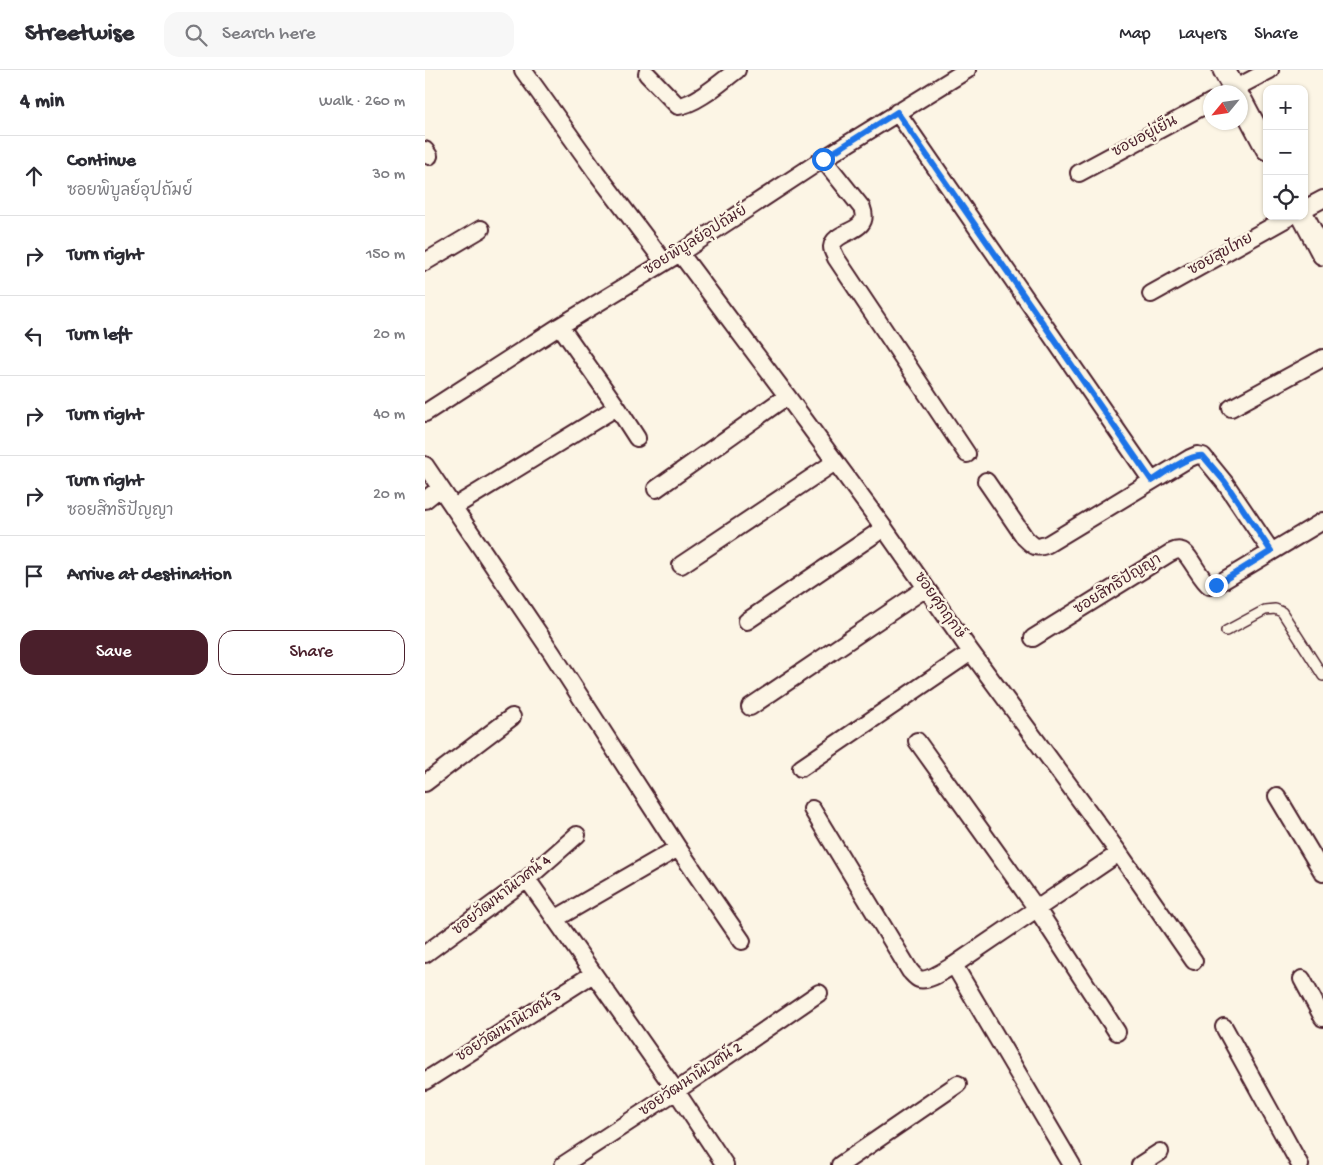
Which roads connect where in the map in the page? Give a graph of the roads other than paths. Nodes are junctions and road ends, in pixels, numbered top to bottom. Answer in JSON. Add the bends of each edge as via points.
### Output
{"nodes":[{"id":1,"x":523,"y":70,"type":"edge"},
{"id":2,"x":737,"y":70,"type":"edge"},
{"id":3,"x":967,"y":70,"type":"edge"},
{"id":4,"x":1224,"y":70,"type":"edge"},
{"id":5,"x":1270,"y":70,"type":"edge"},
{"id":6,"x":647,"y":74,"type":"dead end"},
{"id":7,"x":1231,"y":85,"type":"edge"},
{"id":8,"x":1248,"y":85,"type":"edge"},
{"id":9,"x":1203,"y":106,"type":"edge"},
{"id":10,"x":897,"y":112,"type":"junction"},
{"id":11,"x":1248,"y":116,"type":"edge"},
{"id":12,"x":1263,"y":142,"type":"edge"},
{"id":13,"x":823,"y":159,"type":"junction"},
{"id":14,"x":1079,"y":173,"type":"dead end"},
{"id":15,"x":1323,"y":199,"type":"edge"},
{"id":16,"x":1308,"y":207,"type":"edge"},
{"id":17,"x":1284,"y":220,"type":"edge"},
{"id":18,"x":1305,"y":220,"type":"edge"},
{"id":19,"x":481,"y":228,"type":"dead end"},
{"id":20,"x":680,"y":253,"type":"junction"},
{"id":21,"x":1323,"y":254,"type":"edge"},
{"id":22,"x":425,"y":262,"type":"edge"},
{"id":23,"x":664,"y":262,"type":"junction"},
{"id":24,"x":1151,"y":294,"type":"dead end"},
{"id":25,"x":560,"y":326,"type":"junction"},
{"id":26,"x":1323,"y":358,"type":"edge"},
{"id":27,"x":787,"y":396,"type":"junction"},
{"id":28,"x":617,"y":407,"type":"junction"},
{"id":29,"x":1231,"y":408,"type":"dead end"},
{"id":30,"x":425,"y":413,"type":"edge"},
{"id":31,"x":637,"y":438,"type":"dead end"},
{"id":32,"x":967,"y":454,"type":"dead end"},
{"id":33,"x":835,"y":462,"type":"junction"},
{"id":34,"x":425,"y":466,"type":"edge"},
{"id":35,"x":986,"y":481,"type":"dead end"},
{"id":36,"x":1152,"y":481,"type":"junction"},
{"id":37,"x":441,"y":488,"type":"junction"},
{"id":38,"x":656,"y":489,"type":"dead end"},
{"id":39,"x":425,"y":500,"type":"edge"},
{"id":40,"x":454,"y":507,"type":"junction"},
{"id":41,"x":1323,"y":521,"type":"edge"},
{"id":42,"x":884,"y":528,"type":"junction"},
{"id":43,"x":1271,"y":551,"type":"junction"},
{"id":44,"x":681,"y":565,"type":"dead end"},
{"id":45,"x":926,"y":588,"type":"junction"},
{"id":46,"x":747,"y":621,"type":"dead end"},
{"id":47,"x":1226,"y":631,"type":"dead end"},
{"id":48,"x":1033,"y":638,"type":"dead end"},
{"id":49,"x":971,"y":652,"type":"junction"},
{"id":50,"x":1323,"y":676,"type":"edge"},
{"id":51,"x":750,"y":707,"type":"dead end"},
{"id":52,"x":512,"y":717,"type":"dead end"},
{"id":53,"x":917,"y":741,"type":"dead end"},
{"id":54,"x":801,"y":768,"type":"dead end"},
{"id":55,"x":425,"y":783,"type":"edge"},
{"id":56,"x":1277,"y":796,"type":"dead end"},
{"id":57,"x":812,"y":809,"type":"dead end"},
{"id":58,"x":577,"y":836,"type":"dead end"},
{"id":59,"x":678,"y":848,"type":"junction"},
{"id":60,"x":1119,"y":853,"type":"junction"},
{"id":61,"x":1323,"y":873,"type":"edge"},
{"id":62,"x":527,"y":879,"type":"junction"},
{"id":63,"x":1037,"y":909,"type":"junction"},
{"id":64,"x":555,"y":919,"type":"junction"},
{"id":65,"x":742,"y":941,"type":"dead end"},
{"id":66,"x":425,"y":954,"type":"edge"},
{"id":67,"x":1194,"y":961,"type":"dead end"},
{"id":68,"x":953,"y":966,"type":"junction"},
{"id":69,"x":593,"y":974,"type":"junction"},
{"id":70,"x":1303,"y":979,"type":"dead end"},
{"id":71,"x":819,"y":993,"type":"dead end"},
{"id":72,"x":1323,"y":1018,"type":"edge"},
{"id":73,"x":1224,"y":1027,"type":"dead end"},
{"id":74,"x":1117,"y":1032,"type":"dead end"},
{"id":75,"x":425,"y":1081,"type":"edge"},
{"id":76,"x":959,"y":1084,"type":"dead end"},
{"id":77,"x":676,"y":1091,"type":"junction"},
{"id":78,"x":1160,"y":1152,"type":"dead end"},
{"id":79,"x":563,"y":1165,"type":"edge"},
{"id":80,"x":725,"y":1165,"type":"edge"},
{"id":81,"x":840,"y":1165,"type":"edge"},
{"id":82,"x":1072,"y":1165,"type":"edge"},
{"id":83,"x":1140,"y":1165,"type":"edge"},
{"id":84,"x":1299,"y":1165,"type":"edge"}],
"edges":[{"from":1,"to":23,"type":"street"},
{"from":2,"to":6,"type":"street","via":[[685,106],[678,106]]},
{"from":3,"to":10,"type":"street","name":"ซอยพิบูลย์อุปถัมย์"},
{"from":4,"to":7,"type":"street"},
{"from":5,"to":8,"type":"street"},
{"from":9,"to":14,"type":"street","name":"ซอยอยู่เย็น"},
{"from":10,"to":13,"type":"street","name":"ซอยพิบูลย์อุปถัมย์"},
{"from":10,"to":36,"type":"street"},
{"from":11,"to":12,"type":"street"},
{"from":13,"to":20,"type":"street","name":"ซอยพิบูลย์อุปถัมย์"},
{"from":13,"to":32,"type":"street","via":[[865,214],[861,224],[835,240],[833,251]]},
{"from":15,"to":16,"type":"street"},
{"from":17,"to":24,"type":"street","name":"ซอยสุขไทย"},
{"from":18,"to":21,"type":"street"},
{"from":19,"to":22,"type":"street"},
{"from":20,"to":23,"type":"street","name":"ซอยพิบูลย์อุปถัมย์"},
{"from":20,"to":27,"type":"street","name":"ซอยศุภฤกษ์"},
{"from":23,"to":25,"type":"street","name":"ซอยพิบูลย์อุปถัมย์"},
{"from":25,"to":28,"type":"street"},
{"from":25,"to":30,"type":"street","name":"ซอยพิบูลย์อุปถัมย์"},
{"from":26,"to":29,"type":"street"},
{"from":27,"to":33,"type":"street","name":"ซอยศุภฤกษ์"},
{"from":27,"to":38,"type":"street"},
{"from":28,"to":31,"type":"street"},
{"from":28,"to":40,"type":"street"},
{"from":33,"to":42,"type":"street","name":"ซอยศุภฤกษ์"},
{"from":33,"to":44,"type":"street"},
{"from":34,"to":37,"type":"street"},
{"from":35,"to":36,"type":"street","via":[[1025,538],[1033,546],[1040,547]]},
{"from":36,"to":43,"type":"street","via":[[1190,458],[1203,456],[1225,482]]},
{"from":37,"to":39,"type":"street"},
{"from":37,"to":40,"type":"street"},
{"from":40,"to":59,"type":"street"},
{"from":41,"to":43,"type":"street","name":"ซอยสิทธิปัญญา"},
{"from":42,"to":45,"type":"street","name":"ซอยศุภฤกษ์"},
{"from":42,"to":46,"type":"street"},
{"from":43,"to":48,"type":"street","name":"ซอยสิทธิปัญญา","via":[[1210,586],[1186,555],[1177,550]]},
{"from":45,"to":49,"type":"street","name":"ซอยศุภฤกษ์"},
{"from":45,"to":51,"type":"street"},
{"from":47,"to":50,"type":"lane","via":[[1265,610],[1282,612]]},
{"from":49,"to":54,"type":"street"},
{"from":49,"to":60,"type":"street","name":"ซอยศุภฤกษ์"},
{"from":52,"to":55,"type":"street"},
{"from":53,"to":63,"type":"street"},
{"from":56,"to":61,"type":"street"},
{"from":57,"to":68,"type":"street","via":[[917,979],[924,980]]},
{"from":58,"to":62,"type":"street","name":"ซอยวัฒนานิเวศน์ 4"},
{"from":59,"to":64,"type":"street"},
{"from":59,"to":65,"type":"street"},
{"from":60,"to":63,"type":"street"},
{"from":60,"to":67,"type":"street","name":"ซอยศุภฤกษ์"},
{"from":62,"to":64,"type":"street"},
{"from":62,"to":66,"type":"street","name":"ซอยวัฒนานิเวศน์ 4"},
{"from":63,"to":68,"type":"street"},
{"from":63,"to":74,"type":"street"},
{"from":64,"to":69,"type":"street"},
{"from":68,"to":82,"type":"street"},
{"from":69,"to":75,"type":"street","name":"ซอยวัฒนานิเวศน์ 3"},
{"from":69,"to":77,"type":"street"},
{"from":70,"to":72,"type":"street"},
{"from":71,"to":77,"type":"street","name":"ซอยวัฒนานิเวศน์ 2"},
{"from":73,"to":84,"type":"street"},
{"from":76,"to":81,"type":"street"},
{"from":77,"to":79,"type":"street","name":"ซอยวัฒนานิเวศน์ 2"},
{"from":77,"to":80,"type":"street"},
{"from":78,"to":83,"type":"street"}]}
